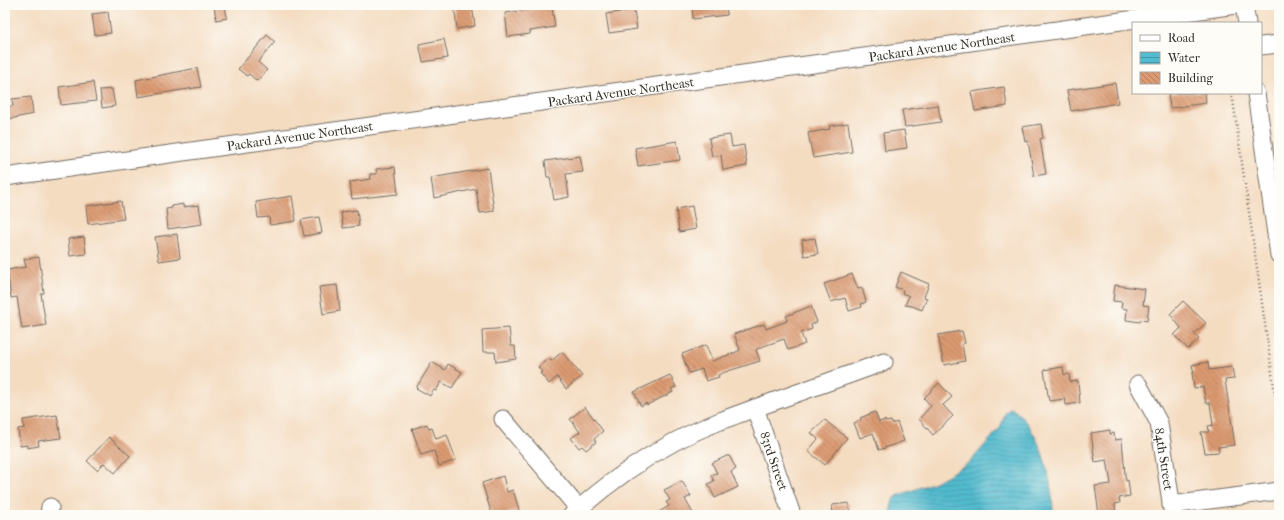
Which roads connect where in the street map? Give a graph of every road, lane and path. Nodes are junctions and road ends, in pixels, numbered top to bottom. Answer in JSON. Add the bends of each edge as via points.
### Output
{"nodes":[{"id":1,"x":1236,"y":5,"type":"edge"},
{"id":2,"x":1244,"y":5,"type":"edge"},
{"id":3,"x":1246,"y":22,"type":"edge"},
{"id":4,"x":1279,"y":44,"type":"edge"},
{"id":5,"x":1262,"y":46,"type":"edge"},
{"id":6,"x":1232,"y":94,"type":"edge"},
{"id":7,"x":1256,"y":94,"type":"edge"},
{"id":8,"x":5,"y":177,"type":"edge"},
{"id":9,"x":1279,"y":255,"type":"edge"},
{"id":10,"x":884,"y":362,"type":"dead end"},
{"id":11,"x":1138,"y":384,"type":"dead end"},
{"id":12,"x":755,"y":408,"type":"junction"},
{"id":13,"x":503,"y":419,"type":"dead end"},
{"id":14,"x":1279,"y":422,"type":"edge"},
{"id":15,"x":1279,"y":491,"type":"edge"},
{"id":16,"x":1172,"y":510,"type":"edge"},
{"id":17,"x":576,"y":512,"type":"edge"},
{"id":18,"x":792,"y":515,"type":"edge"}],
"edges":[{"from":1,"to":8,"type":"street","name":"Packard Avenue Northeast"},
{"from":2,"to":3,"type":"street"},
{"from":4,"to":5,"type":"street"},
{"from":6,"to":14,"type":"path"},
{"from":7,"to":9,"type":"street"},
{"from":10,"to":12,"type":"street"},
{"from":11,"to":16,"type":"street","name":"84th Street","via":[[1159,423]]},
{"from":12,"to":17,"type":"street","via":[[674,442],[610,483]]},
{"from":12,"to":18,"type":"street","name":"83rd Street"},
{"from":13,"to":17,"type":"street"},
{"from":15,"to":16,"type":"street"}]}
